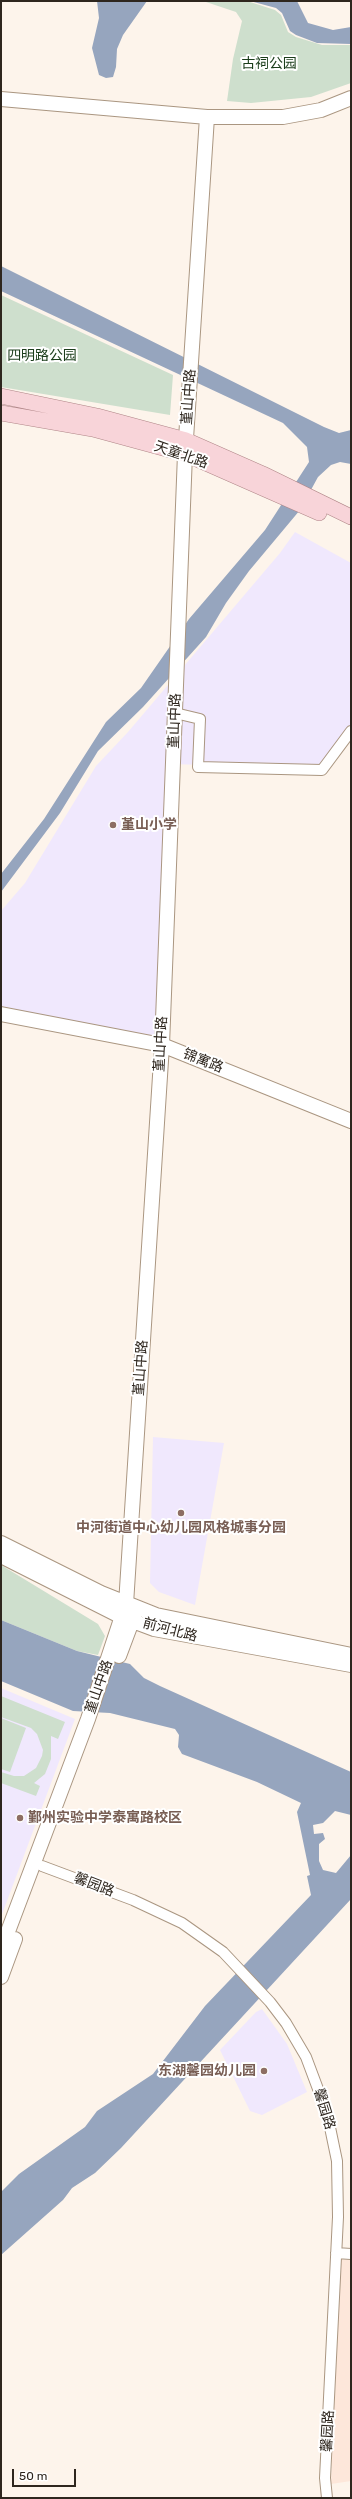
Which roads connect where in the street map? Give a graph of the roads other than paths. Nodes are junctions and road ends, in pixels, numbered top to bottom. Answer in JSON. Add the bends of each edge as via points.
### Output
{"nodes":[{"id":1,"x":351,"y":98,"type":"edge"},
{"id":2,"x":1,"y":99,"type":"edge"},
{"id":3,"x":207,"y":117,"type":"junction"},
{"id":4,"x":1,"y":396,"type":"edge"},
{"id":5,"x":1,"y":413,"type":"edge"},
{"id":6,"x":186,"y":447,"type":"junction"},
{"id":7,"x":281,"y":489,"type":"junction"},
{"id":8,"x":351,"y":517,"type":"edge"},
{"id":9,"x":351,"y":528,"type":"edge"},
{"id":10,"x":175,"y":713,"type":"junction"},
{"id":11,"x":351,"y":731,"type":"edge"},
{"id":12,"x":1,"y":1014,"type":"edge"},
{"id":13,"x":162,"y":1045,"type":"junction"},
{"id":14,"x":351,"y":1121,"type":"edge"},
{"id":15,"x":1,"y":1544,"type":"edge"},
{"id":16,"x":1,"y":1556,"type":"edge"},
{"id":17,"x":129,"y":1612,"type":"junction"},
{"id":18,"x":351,"y":1655,"type":"edge"},
{"id":19,"x":351,"y":1665,"type":"edge"},
{"id":20,"x":92,"y":1720,"type":"junction"},
{"id":21,"x":42,"y":1866,"type":"junction"},
{"id":22,"x":1,"y":1950,"type":"edge"},
{"id":23,"x":1,"y":1977,"type":"edge"},
{"id":24,"x":336,"y":2253,"type":"junction"},
{"id":25,"x":351,"y":2254,"type":"edge"},
{"id":26,"x":327,"y":2498,"type":"edge"}],
"edges":[{"from":1,"to":3,"type":"street","via":[[321,110],[283,117]]},
{"from":2,"to":3,"type":"street"},
{"from":3,"to":6,"type":"street","name":"堇山中路"},
{"from":4,"to":6,"type":"main road","via":[[97,416]]},
{"from":5,"to":6,"type":"main road","name":"天童北路"},
{"from":6,"to":7,"type":"main road","name":"天童北路"},
{"from":6,"to":10,"type":"street","name":"堇山中路"},
{"from":7,"to":8,"type":"main road","via":[[319,501]]},
{"from":7,"to":9,"type":"main road","name":"天童北路"},
{"from":10,"to":11,"type":"street","via":[[200,719],[198,767],[322,770]]},
{"from":10,"to":13,"type":"street","name":"堇山中路"},
{"from":12,"to":13,"type":"street","name":"锦寓路"},
{"from":13,"to":14,"type":"street","name":"锦寓路"},
{"from":13,"to":17,"type":"street","name":"堇山中路"},
{"from":15,"to":17,"type":"street","name":"前河北路"},
{"from":16,"to":17,"type":"street","name":"前河北路"},
{"from":17,"to":18,"type":"street","name":"前河北路","via":[[156,1615]]},
{"from":17,"to":19,"type":"street","name":"前河北路","via":[[154,1629]]},
{"from":17,"to":20,"type":"street","name":"堇山中路"},
{"from":20,"to":21,"type":"street","name":"堇山中路"},
{"from":20,"to":22,"type":"street","name":"堇山中路"},
{"from":21,"to":23,"type":"street","name":"堇山中路"},
{"from":21,"to":24,"type":"street","name":"馨园路","via":[[133,1900],[182,1923],[237,1965],[286,2023],[306,2057],[328,2113],[337,2161]]},
{"from":24,"to":25,"type":"street"},
{"from":24,"to":26,"type":"street","name":"馨园路","via":[[325,2478]]}]}
